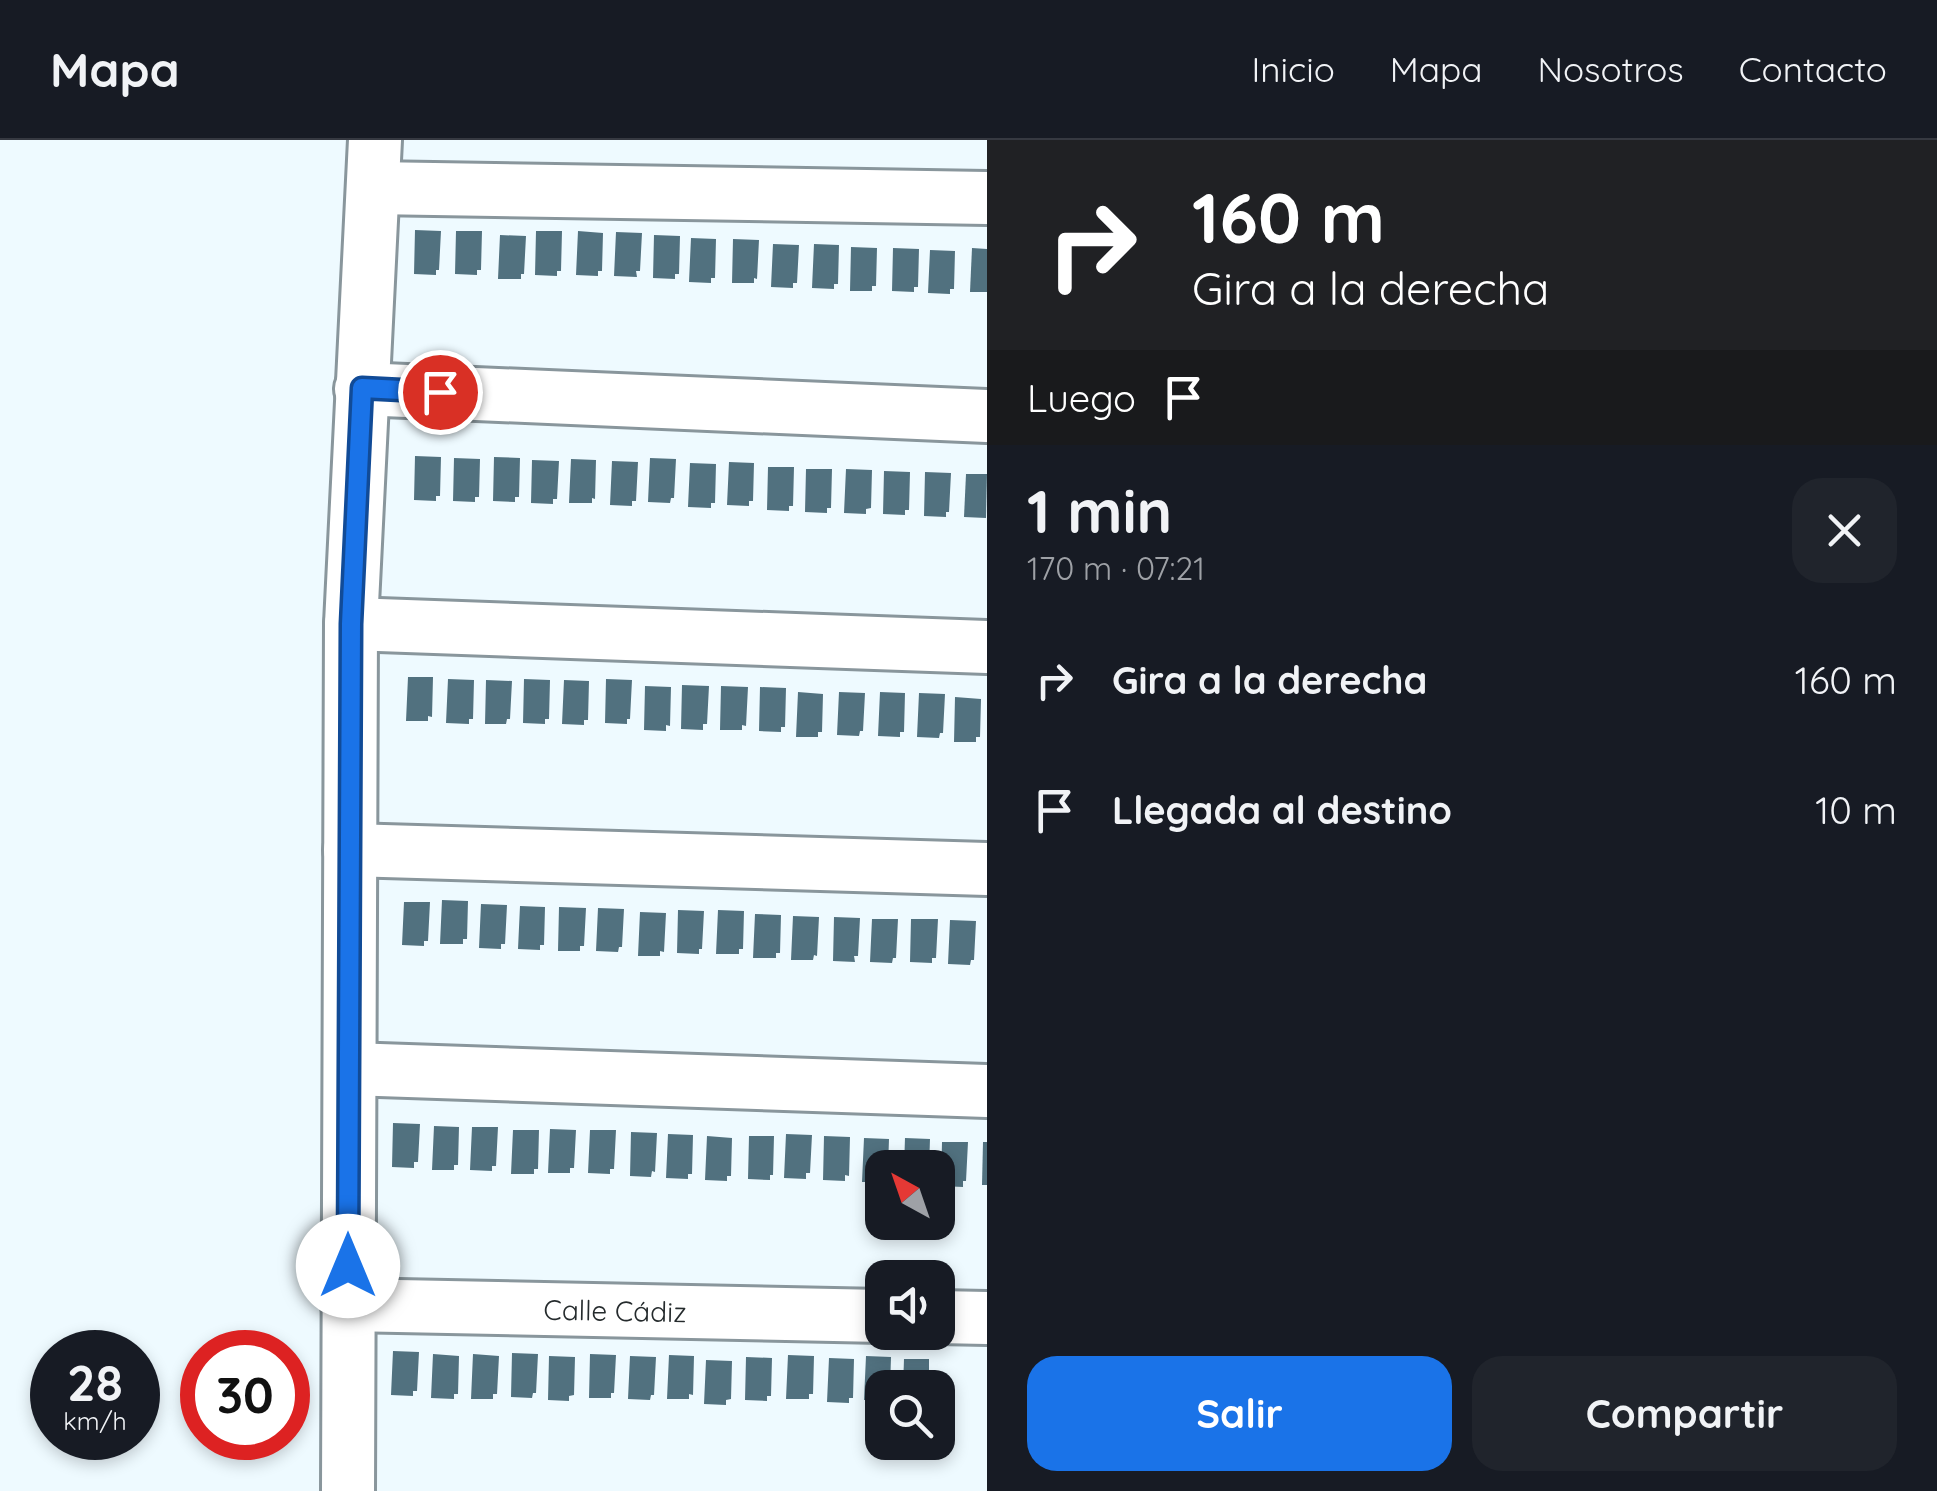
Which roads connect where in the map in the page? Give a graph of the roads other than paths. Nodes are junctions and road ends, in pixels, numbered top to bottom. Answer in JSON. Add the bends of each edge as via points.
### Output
{"nodes":[{"id":1,"x":374,"y":164,"type":"edge"},
{"id":2,"x":987,"y":198,"type":"edge"},
{"id":3,"x":362,"y":388,"type":"junction"},
{"id":4,"x":987,"y":416,"type":"edge"},
{"id":5,"x":351,"y":624,"type":"junction"},
{"id":6,"x":987,"y":647,"type":"edge"},
{"id":7,"x":350,"y":850,"type":"junction"},
{"id":8,"x":987,"y":869,"type":"edge"},
{"id":9,"x":350,"y":1069,"type":"junction"},
{"id":10,"x":987,"y":1091,"type":"edge"},
{"id":11,"x":348,"y":1306,"type":"junction"},
{"id":12,"x":865,"y":1316,"type":"edge"},
{"id":13,"x":955,"y":1317,"type":"edge"},
{"id":14,"x":987,"y":1318,"type":"edge"},
{"id":15,"x":348,"y":1491,"type":"edge"}],
"edges":[{"from":1,"to":2,"type":"street"},
{"from":1,"to":3,"type":"street"},
{"from":3,"to":4,"type":"street"},
{"from":3,"to":5,"type":"street"},
{"from":5,"to":6,"type":"street"},
{"from":5,"to":7,"type":"street"},
{"from":7,"to":8,"type":"street"},
{"from":7,"to":9,"type":"street"},
{"from":9,"to":10,"type":"street"},
{"from":9,"to":11,"type":"street"},
{"from":11,"to":12,"type":"street","name":"Calle Cádiz"},
{"from":11,"to":15,"type":"street"},
{"from":13,"to":14,"type":"street"}]}
